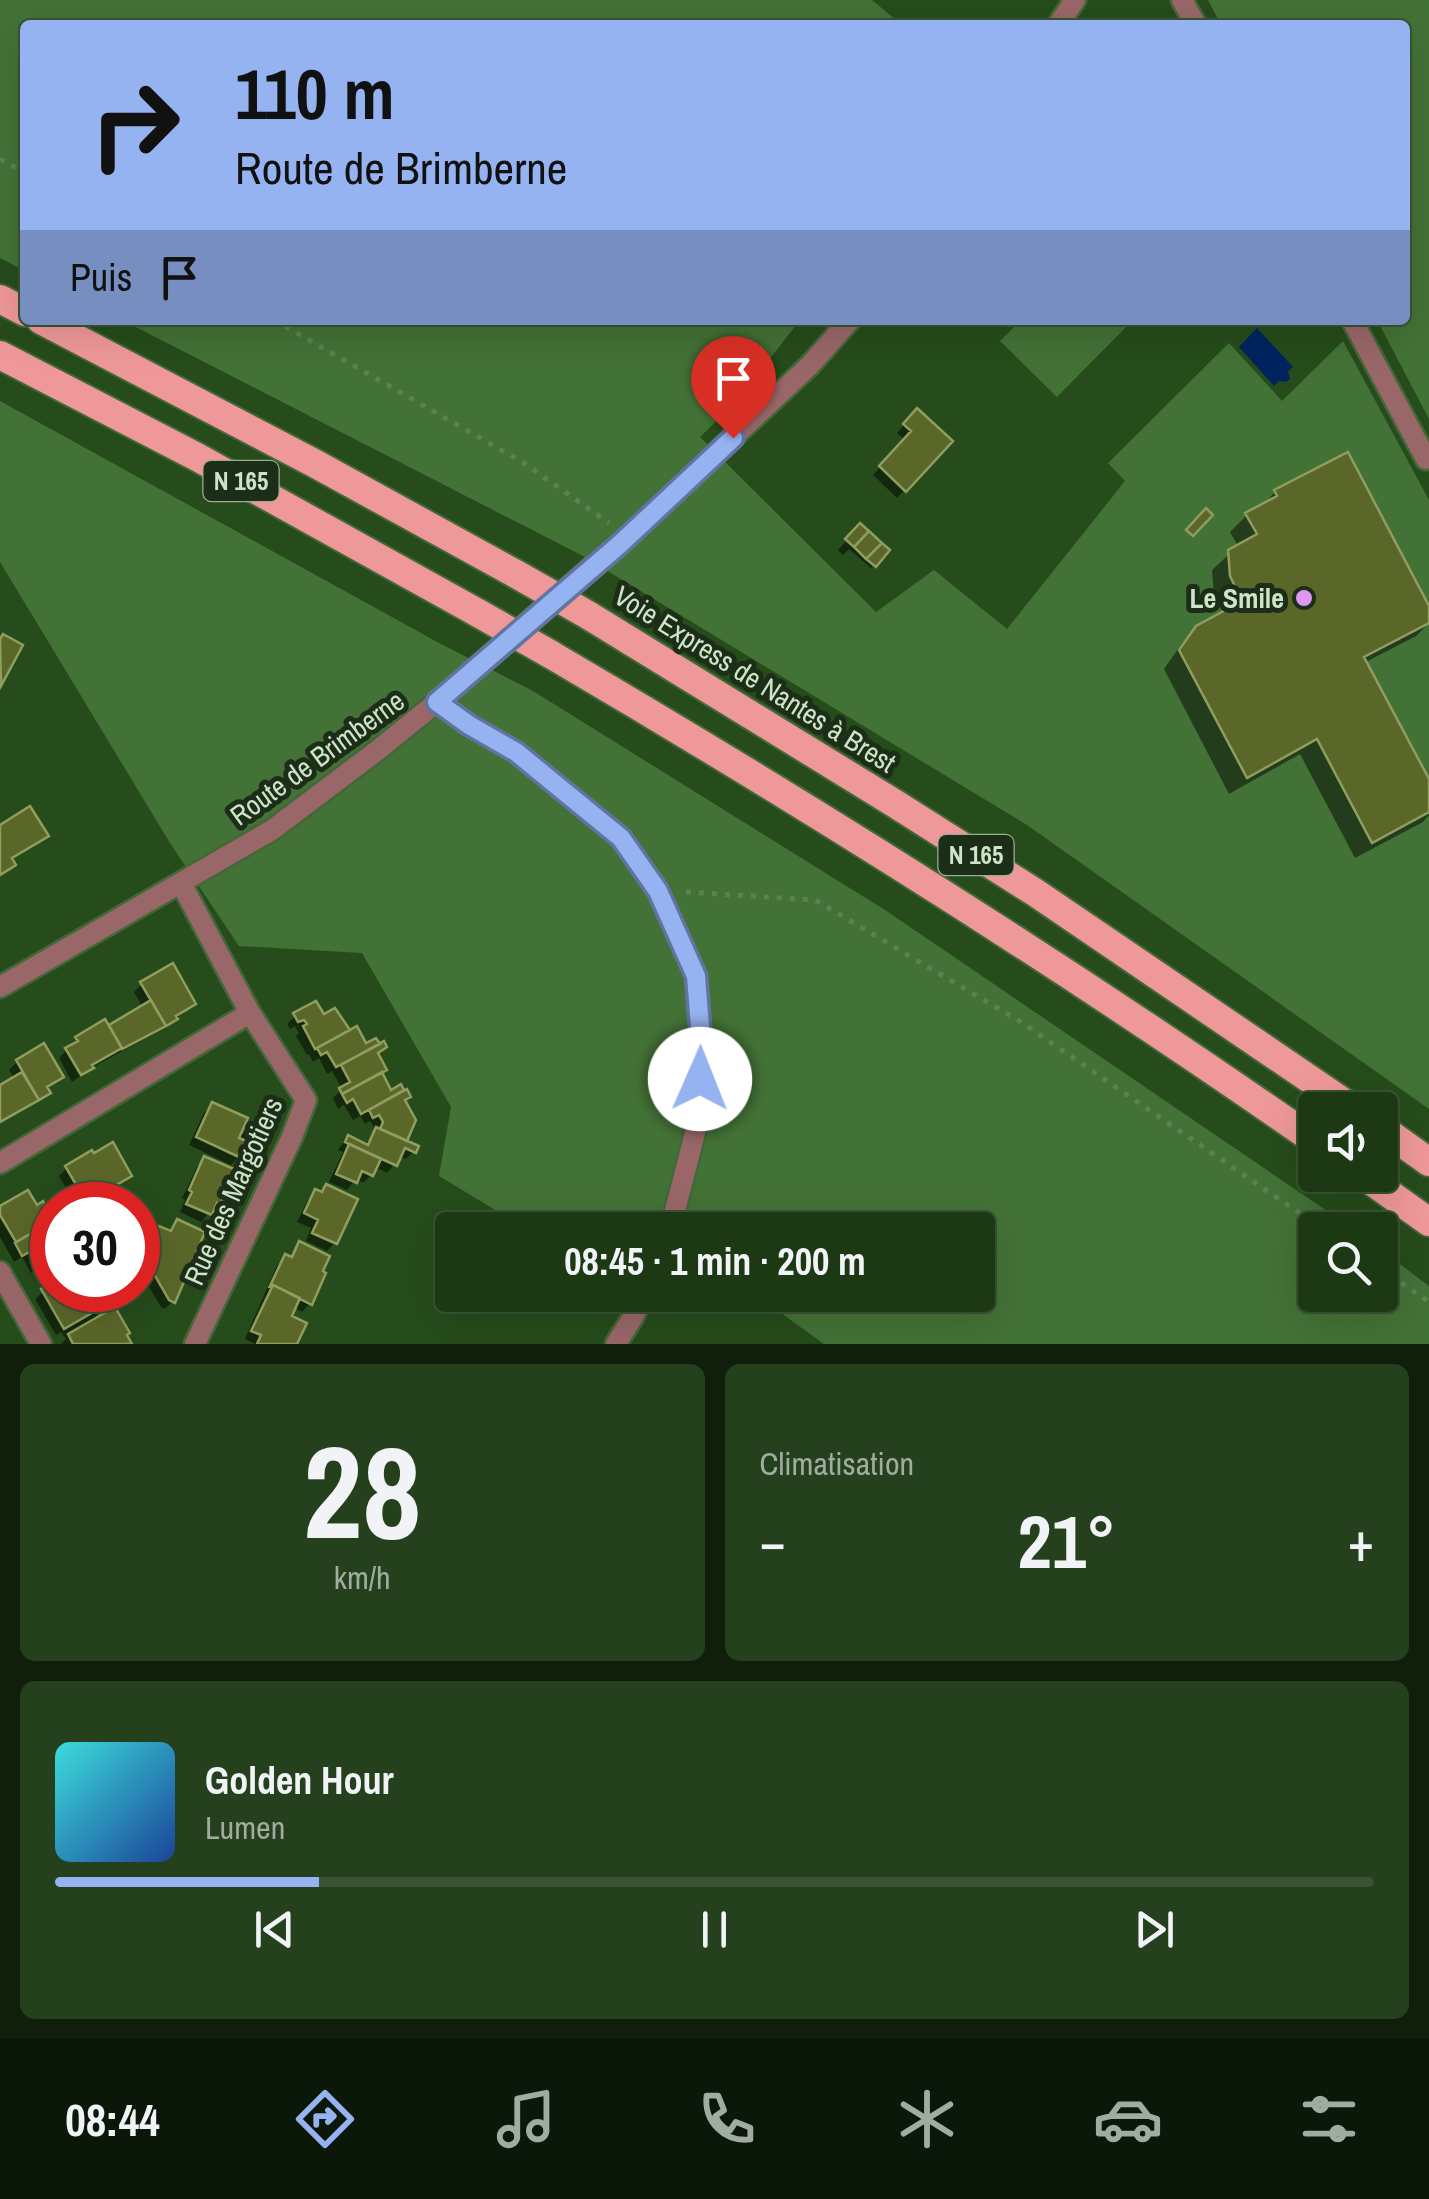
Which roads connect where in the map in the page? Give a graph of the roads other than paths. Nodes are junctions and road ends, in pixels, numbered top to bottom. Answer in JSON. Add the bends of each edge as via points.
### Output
{"nodes":[{"id":1,"x":51,"y":325,"type":"edge"},
{"id":2,"x":846,"y":325,"type":"edge"},
{"id":3,"x":1355,"y":325,"type":"edge"},
{"id":4,"x":0,"y":355,"type":"edge"},
{"id":5,"x":1426,"y":459,"type":"dead end"},
{"id":6,"x":437,"y":702,"type":"junction"},
{"id":7,"x":181,"y":883,"type":"junction"},
{"id":8,"x":0,"y":987,"type":"edge"},
{"id":9,"x":250,"y":1013,"type":"junction"},
{"id":10,"x":1329,"y":1092,"type":"edge"},
{"id":11,"x":1298,"y":1130,"type":"edge"},
{"id":12,"x":1398,"y":1140,"type":"edge"},
{"id":13,"x":1429,"y":1162,"type":"edge"},
{"id":14,"x":0,"y":1163,"type":"edge"},
{"id":15,"x":1387,"y":1192,"type":"edge"},
{"id":16,"x":675,"y":1212,"type":"edge"},
{"id":17,"x":1429,"y":1222,"type":"edge"},
{"id":18,"x":0,"y":1272,"type":"edge"},
{"id":19,"x":635,"y":1312,"type":"edge"},
{"id":20,"x":41,"y":1344,"type":"edge"},
{"id":21,"x":196,"y":1344,"type":"edge"},
{"id":22,"x":616,"y":1344,"type":"edge"}],
"edges":[{"from":1,"to":10,"type":"highway","name":"Voie Express de Nantes à Brest","number":"N 165","bridge":true,"via":[[588,615],[1036,893]]},
{"from":2,"to":6,"type":"street","name":"Route de Brimberne","via":[[630,534]]},
{"from":3,"to":5,"type":"street"},
{"from":4,"to":11,"type":"highway","number":"N 165","bridge":true,"via":[[214,466],[697,740],[994,924]]},
{"from":6,"to":7,"type":"street","name":"Route de Brimberne","via":[[272,830]]},
{"from":6,"to":16,"type":"street","via":[[516,752],[621,838],[658,891],[696,976],[702,1052],[695,1134]]},
{"from":7,"to":8,"type":"street","name":"Route de Brimberne"},
{"from":7,"to":9,"type":"street","name":"Rue des Margotiers"},
{"from":9,"to":14,"type":"street"},
{"from":9,"to":21,"type":"street","name":"Rue des Margotiers","via":[[306,1100]]},
{"from":12,"to":13,"type":"highway"},
{"from":15,"to":17,"type":"highway"},
{"from":18,"to":20,"type":"street"},
{"from":19,"to":22,"type":"street"}]}
